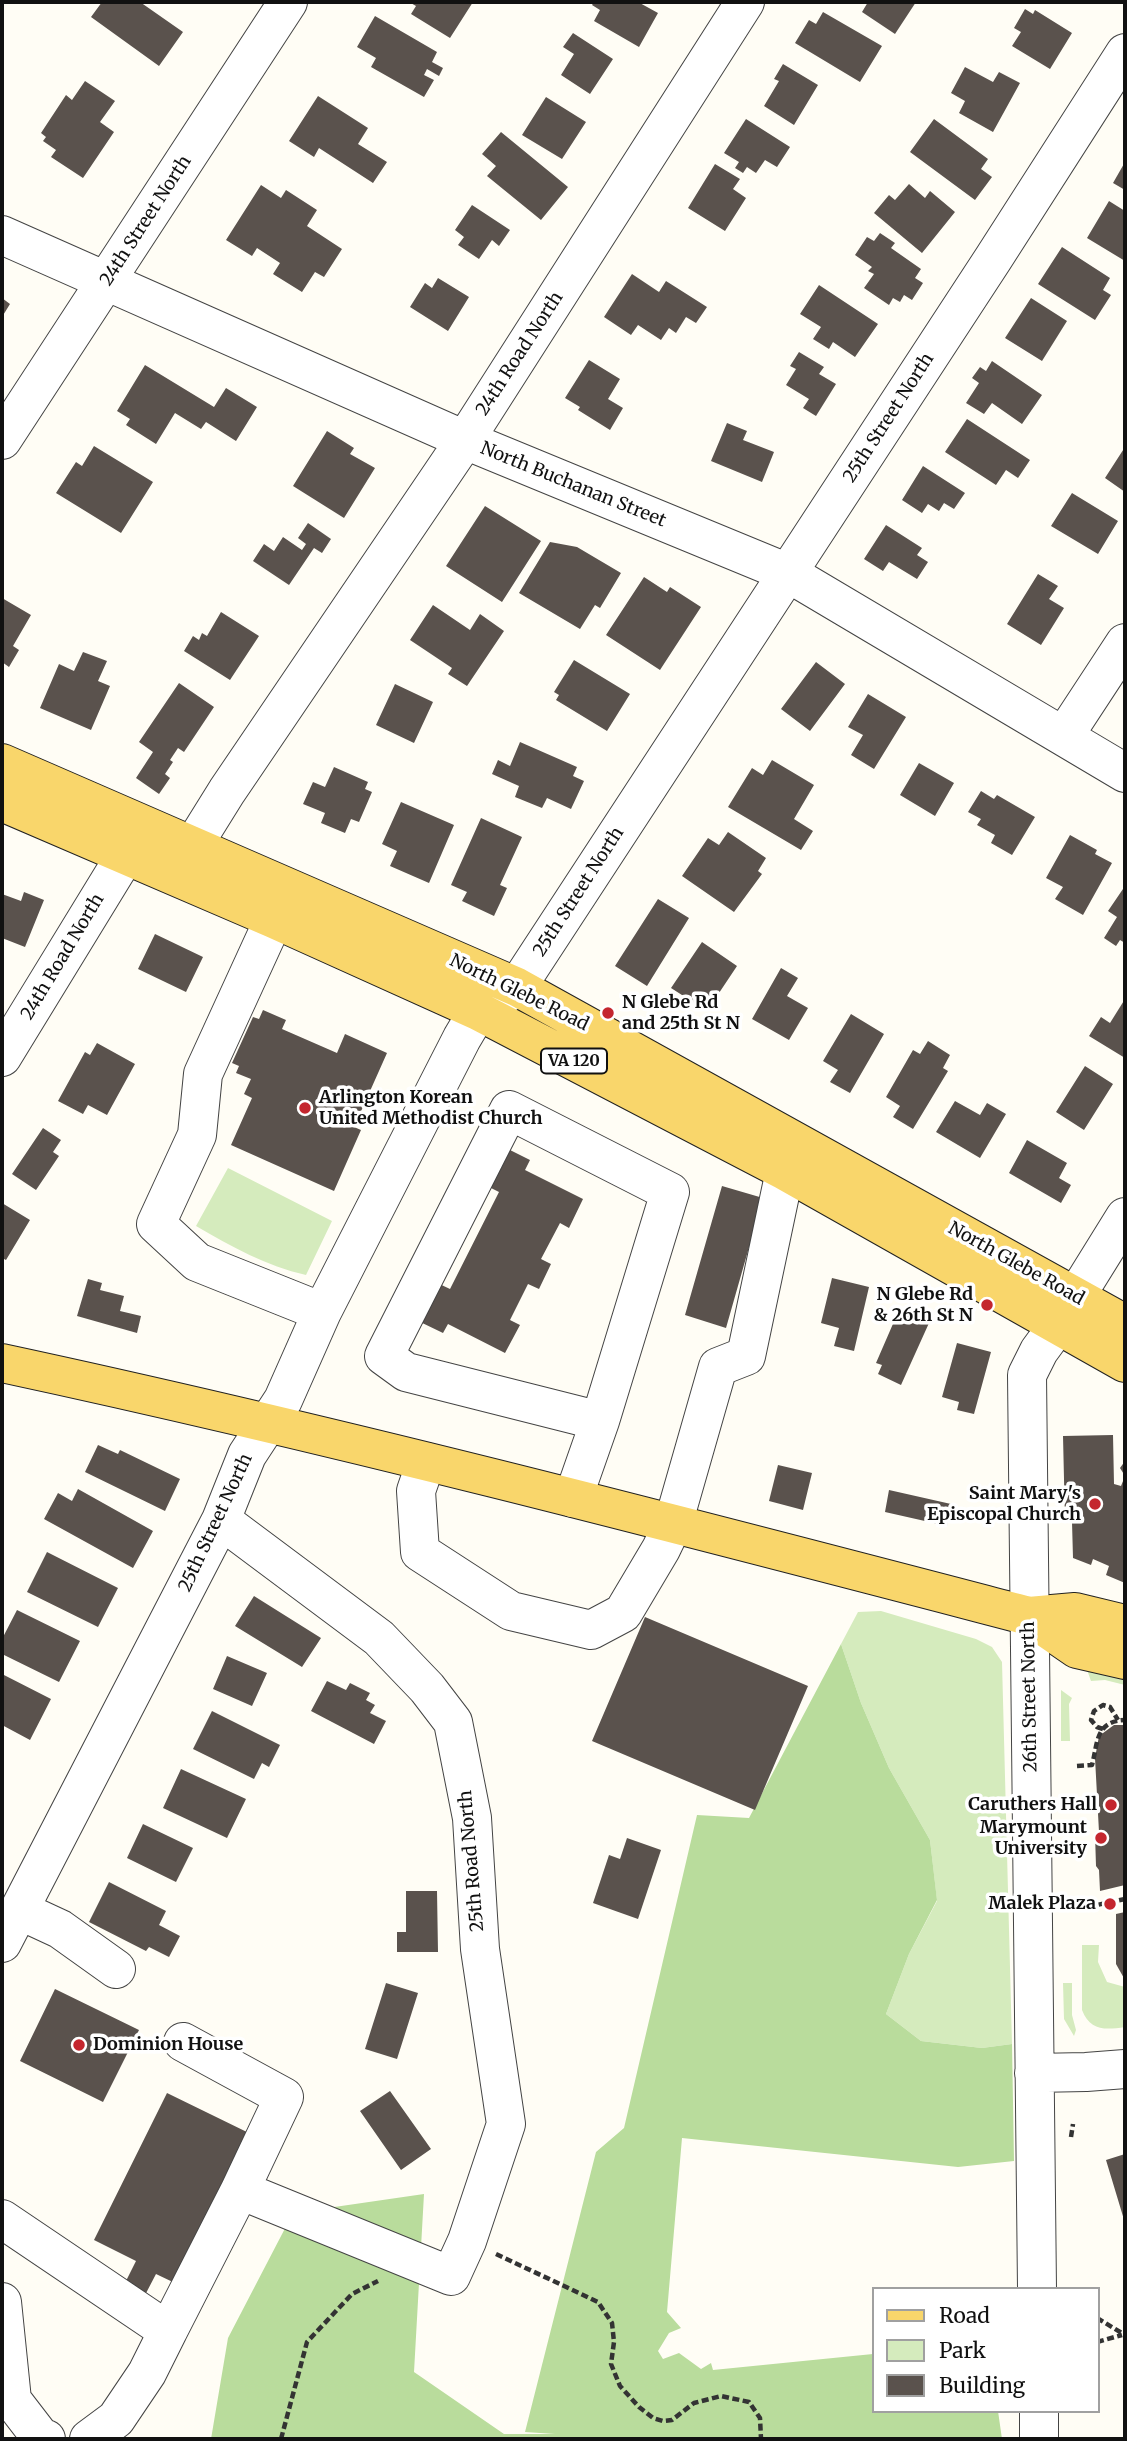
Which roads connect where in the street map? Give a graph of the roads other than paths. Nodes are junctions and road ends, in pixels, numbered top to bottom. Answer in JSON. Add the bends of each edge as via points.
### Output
{"nodes":[{"id":1,"x":288,"y":2,"type":"edge"},
{"id":2,"x":745,"y":2,"type":"edge"},
{"id":3,"x":1125,"y":53,"type":"edge"},
{"id":4,"x":2,"y":235,"type":"edge"},
{"id":5,"x":107,"y":280,"type":"junction"},
{"id":6,"x":2,"y":440,"type":"edge"},
{"id":7,"x":466,"y":440,"type":"junction"},
{"id":8,"x":788,"y":573,"type":"junction"},
{"id":9,"x":1125,"y":643,"type":"edge"},
{"id":10,"x":1064,"y":736,"type":"junction"},
{"id":11,"x":2,"y":764,"type":"edge"},
{"id":12,"x":1125,"y":773,"type":"edge"},
{"id":13,"x":2,"y":802,"type":"edge"},
{"id":14,"x":193,"y":845,"type":"junction"},
{"id":15,"x":125,"y":856,"type":"junction"},
{"id":16,"x":174,"y":878,"type":"junction"},
{"id":17,"x":274,"y":919,"type":"junction"},
{"id":18,"x":517,"y":987,"type":"junction"},
{"id":19,"x":478,"y":1011,"type":"junction"},
{"id":20,"x":2,"y":1058,"type":"edge"},
{"id":21,"x":785,"y":1171,"type":"junction"},
{"id":22,"x":1125,"y":1217,"type":"edge"},
{"id":23,"x":1067,"y":1311,"type":"junction"},
{"id":24,"x":322,"y":1312,"type":"junction"},
{"id":25,"x":1125,"y":1324,"type":"edge"},
{"id":26,"x":2,"y":1363,"type":"edge"},
{"id":27,"x":1125,"y":1363,"type":"edge"},
{"id":28,"x":600,"y":1421,"type":"junction"},
{"id":29,"x":267,"y":1424,"type":"junction"},
{"id":30,"x":426,"y":1462,"type":"junction"},
{"id":31,"x":573,"y":1498,"type":"junction"},
{"id":32,"x":221,"y":1520,"type":"junction"},
{"id":33,"x":673,"y":1524,"type":"junction"},
{"id":34,"x":1029,"y":1616,"type":"junction"},
{"id":35,"x":1125,"y":1624,"type":"edge"},
{"id":36,"x":1125,"y":1660,"type":"edge"},
{"id":37,"x":10,"y":1927,"type":"edge"},
{"id":38,"x":116,"y":1969,"type":"dead end"},
{"id":39,"x":183,"y":2042,"type":"dead end"},
{"id":40,"x":1125,"y":2068,"type":"edge"},
{"id":41,"x":1034,"y":2073,"type":"junction"},
{"id":42,"x":240,"y":2190,"type":"junction"},
{"id":43,"x":2,"y":2219,"type":"edge"},
{"id":44,"x":1037,"y":2287,"type":"edge"},
{"id":45,"x":2,"y":2302,"type":"edge"},
{"id":46,"x":168,"y":2331,"type":"junction"},
{"id":47,"x":1039,"y":2413,"type":"edge"},
{"id":48,"x":46,"y":2439,"type":"edge"},
{"id":49,"x":89,"y":2439,"type":"edge"},
{"id":50,"x":1039,"y":2439,"type":"edge"}],
"edges":[{"from":1,"to":5,"type":"street","name":"24th Street North"},
{"from":2,"to":7,"type":"street","name":"24th Road North"},
{"from":3,"to":8,"type":"street","name":"25th Street North"},
{"from":4,"to":5,"type":"street","name":"North Buchanan Street"},
{"from":5,"to":6,"type":"street","name":"24th Street North"},
{"from":5,"to":7,"type":"street","name":"North Buchanan Street"},
{"from":7,"to":8,"type":"street","name":"North Buchanan Street"},
{"from":7,"to":14,"type":"street","name":"24th Road North"},
{"from":8,"to":10,"type":"street","name":"North Buchanan Street"},
{"from":8,"to":18,"type":"street","name":"25th Street North"},
{"from":9,"to":10,"type":"street"},
{"from":10,"to":12,"type":"street","name":"North Buchanan Street"},
{"from":11,"to":14,"type":"main road","name":"North Glebe Road","number":"VA 120"},
{"from":13,"to":15,"type":"main road","name":"North Glebe Road","number":"VA 120"},
{"from":14,"to":16,"type":"street","name":"24th Road North"},
{"from":14,"to":18,"type":"main road","name":"North Glebe Road","number":"VA 120"},
{"from":15,"to":16,"type":"main road","name":"North Glebe Road","number":"VA 120"},
{"from":15,"to":20,"type":"street","name":"24th Road North"},
{"from":16,"to":17,"type":"main road","name":"North Glebe Road","number":"VA 120"},
{"from":17,"to":19,"type":"main road","name":"North Glebe Road","number":"VA 120"},
{"from":17,"to":24,"type":"street","via":[[203,1074],[198,1135],[156,1224],[197,1262]]},
{"from":18,"to":19,"type":"street","name":"25th Street North"},
{"from":18,"to":23,"type":"main road","name":"North Glebe Road","number":"VA 120"},
{"from":19,"to":21,"type":"main road","name":"North Glebe Road","number":"VA 120"},
{"from":19,"to":24,"type":"street","name":"25th Street North"},
{"from":21,"to":23,"type":"main road","name":"North Glebe Road","number":"VA 120"},
{"from":21,"to":33,"type":"street","via":[[746,1356],[718,1367]]},
{"from":22,"to":23,"type":"street","name":"26th Street North"},
{"from":23,"to":25,"type":"main road","name":"North Glebe Road","number":"VA 120"},
{"from":23,"to":27,"type":"main road","name":"North Glebe Road","number":"VA 120"},
{"from":23,"to":34,"type":"street","name":"26th Street North","via":[[1027,1375]]},
{"from":24,"to":29,"type":"street","name":"25th Street North","via":[[283,1400]]},
{"from":26,"to":29,"type":"main road"},
{"from":28,"to":28,"type":"street","via":[[406,1372],[384,1356],[509,1110],[670,1192]]},
{"from":28,"to":31,"type":"street"},
{"from":29,"to":30,"type":"main road"},
{"from":29,"to":32,"type":"street","name":"25th Street North","via":[[247,1455]]},
{"from":30,"to":31,"type":"main road"},
{"from":30,"to":33,"type":"street","via":[[416,1491],[420,1552],[511,1611],[591,1630],[623,1613]]},
{"from":31,"to":33,"type":"main road"},
{"from":32,"to":37,"type":"street","name":"25th Street North"},
{"from":32,"to":42,"type":"street","name":"25th Road North","via":[[379,1638],[453,1721],[472,1818],[481,1949],[506,2124],[451,2276]]},
{"from":33,"to":34,"type":"main road"},
{"from":34,"to":35,"type":"main road","via":[[1075,1612]]},
{"from":34,"to":36,"type":"main road","via":[[1077,1649]]},
{"from":34,"to":41,"type":"street","name":"26th Street North"},
{"from":37,"to":38,"type":"street","via":[[60,1929]]},
{"from":39,"to":42,"type":"street","via":[[284,2097]]},
{"from":40,"to":41,"type":"street"},
{"from":41,"to":44,"type":"street","name":"26th Street North"},
{"from":42,"to":46,"type":"street"},
{"from":43,"to":46,"type":"street"},
{"from":45,"to":48,"type":"street","via":[[12,2400]]},
{"from":46,"to":49,"type":"street","via":[[116,2419]]},
{"from":47,"to":50,"type":"street"}]}
